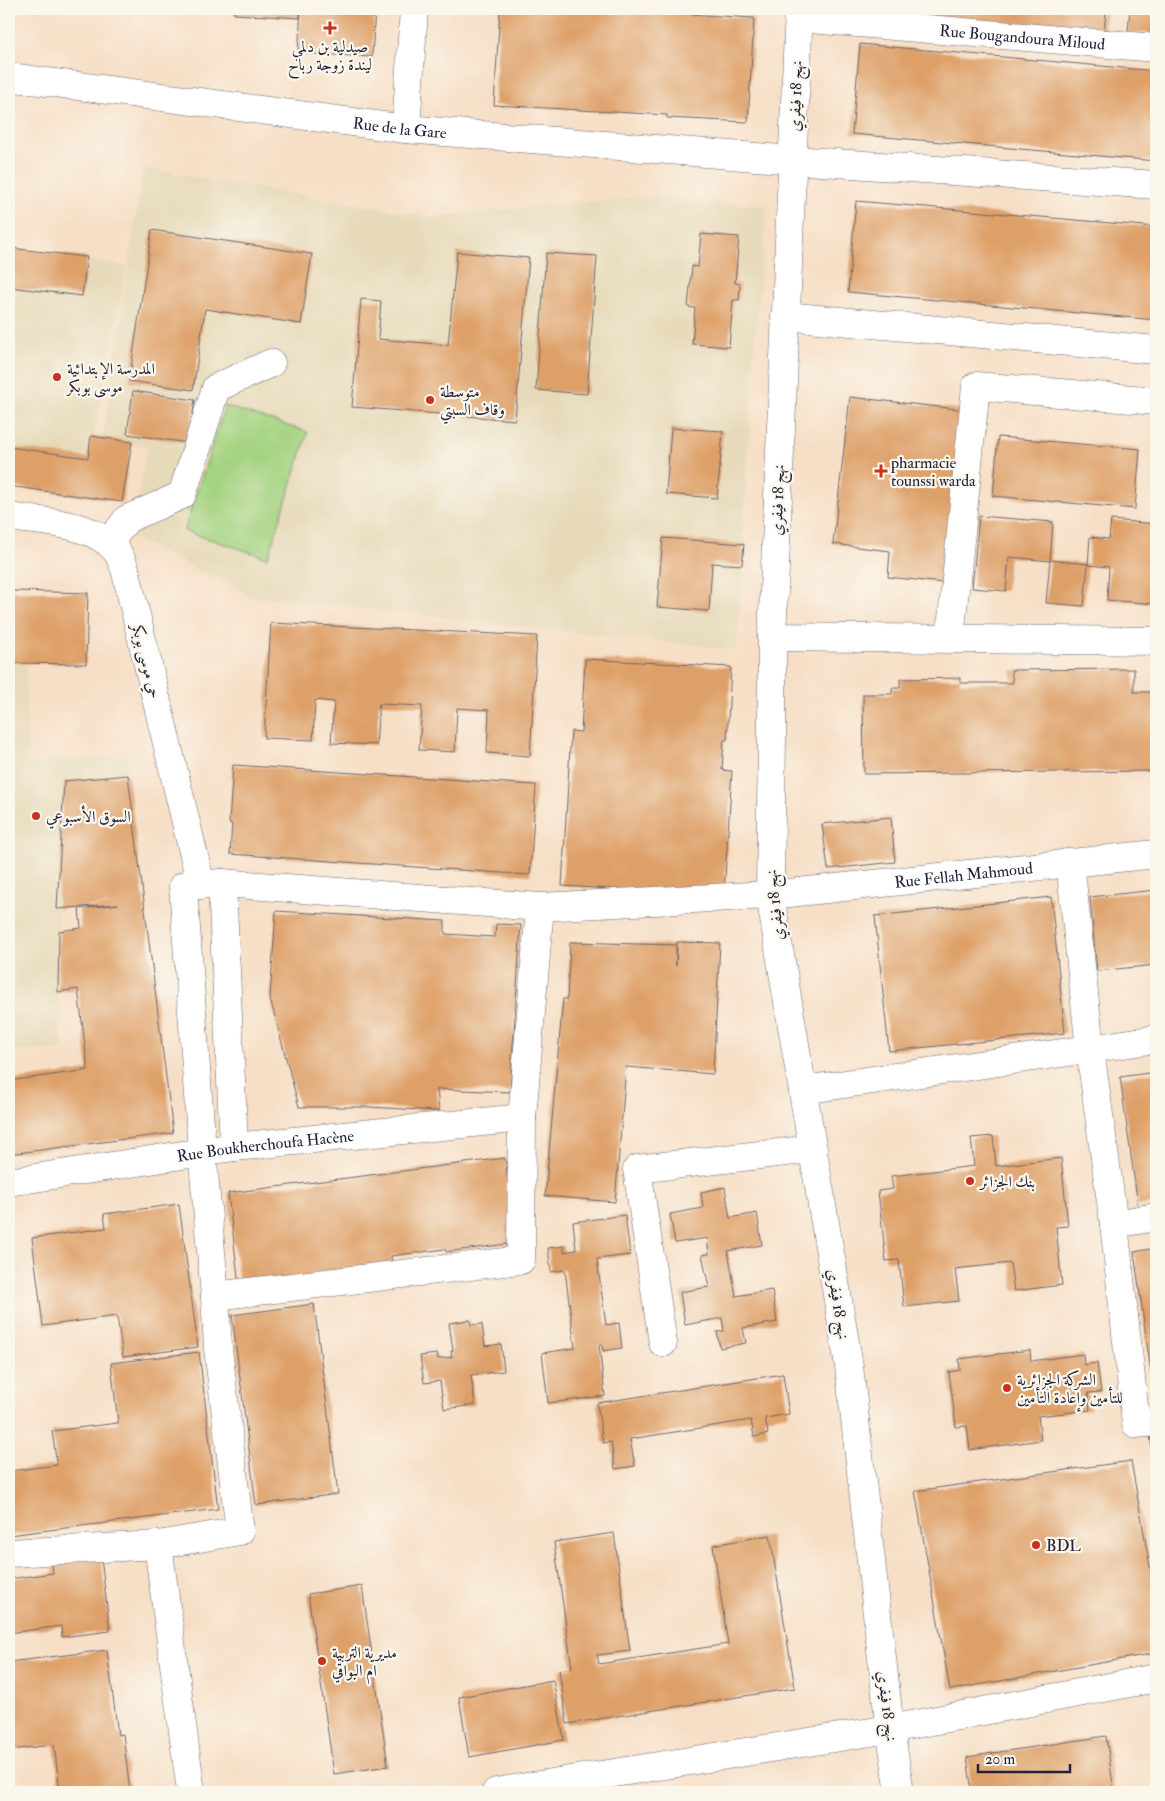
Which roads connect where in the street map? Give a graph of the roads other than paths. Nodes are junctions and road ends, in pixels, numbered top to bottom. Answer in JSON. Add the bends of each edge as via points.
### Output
{"nodes":[{"id":1,"x":414,"y":9,"type":"edge"},
{"id":2,"x":798,"y":13,"type":"edge"},
{"id":3,"x":1156,"y":48,"type":"edge"},
{"id":4,"x":9,"y":77,"type":"edge"},
{"id":5,"x":406,"y":128,"type":"junction"},
{"id":6,"x":793,"y":160,"type":"junction"},
{"id":7,"x":1156,"y":185,"type":"edge"},
{"id":8,"x":785,"y":316,"type":"junction"},
{"id":9,"x":1156,"y":350,"type":"edge"},
{"id":10,"x":271,"y":363,"type":"dead end"},
{"id":11,"x":1156,"y":401,"type":"edge"},
{"id":12,"x":9,"y":517,"type":"edge"},
{"id":13,"x":109,"y":543,"type":"junction"},
{"id":14,"x":772,"y":637,"type":"junction"},
{"id":15,"x":950,"y":638,"type":"junction"},
{"id":16,"x":1156,"y":641,"type":"edge"},
{"id":17,"x":1156,"y":854,"type":"edge"},
{"id":18,"x":1070,"y":862,"type":"junction"},
{"id":19,"x":202,"y":885,"type":"junction"},
{"id":20,"x":770,"y":895,"type":"junction"},
{"id":21,"x":540,"y":907,"type":"junction"},
{"id":22,"x":1156,"y":1039,"type":"edge"},
{"id":23,"x":1090,"y":1049,"type":"junction"},
{"id":24,"x":803,"y":1090,"type":"junction"},
{"id":25,"x":522,"y":1118,"type":"junction"},
{"id":26,"x":234,"y":1146,"type":"junction"},
{"id":27,"x":813,"y":1149,"type":"junction"},
{"id":28,"x":202,"y":1151,"type":"junction"},
{"id":29,"x":9,"y":1182,"type":"edge"},
{"id":30,"x":1156,"y":1217,"type":"edge"},
{"id":31,"x":1114,"y":1224,"type":"junction"},
{"id":32,"x":215,"y":1296,"type":"junction"},
{"id":33,"x":663,"y":1343,"type":"dead end"},
{"id":34,"x":1156,"y":1422,"type":"edge"},
{"id":35,"x":158,"y":1545,"type":"junction"},
{"id":36,"x":9,"y":1553,"type":"edge"},
{"id":37,"x":1156,"y":1678,"type":"edge"},
{"id":38,"x":890,"y":1729,"type":"junction"},
{"id":39,"x":191,"y":1792,"type":"edge"},
{"id":40,"x":496,"y":1792,"type":"edge"},
{"id":41,"x":900,"y":1792,"type":"edge"}],
"edges":[{"from":1,"to":5,"type":"street"},
{"from":2,"to":3,"type":"street","name":"Rue Bougandoura Miloud"},
{"from":2,"to":6,"type":"street","name":"نهج 18 فيفري"},
{"from":4,"to":5,"type":"street","name":"Rue de la Gare"},
{"from":5,"to":6,"type":"street","name":"Rue de la Gare"},
{"from":6,"to":7,"type":"street","name":"Rue de la Gare"},
{"from":6,"to":8,"type":"street","name":"نهج 18 فيفري"},
{"from":8,"to":9,"type":"street"},
{"from":8,"to":14,"type":"street","name":"نهج 18 فيفري"},
{"from":10,"to":13,"type":"street","via":[[216,388],[182,495],[127,519]]},
{"from":11,"to":15,"type":"street","via":[[976,386]]},
{"from":12,"to":13,"type":"street","name":"حي موسى بوبكر","via":[[76,527],[93,532]]},
{"from":13,"to":19,"type":"street","name":"حي موسى بوبكر","via":[[125,569]]},
{"from":14,"to":15,"type":"street"},
{"from":14,"to":20,"type":"street","name":"نهج 18 فيفري"},
{"from":15,"to":16,"type":"street"},
{"from":17,"to":18,"type":"street","name":"Rue Fellah Mahmoud"},
{"from":18,"to":20,"type":"street","name":"Rue Fellah Mahmoud"},
{"from":18,"to":23,"type":"street"},
{"from":19,"to":21,"type":"street","name":"Rue Fellah Mahmoud"},
{"from":19,"to":26,"type":"street"},
{"from":19,"to":28,"type":"street"},
{"from":20,"to":21,"type":"street","name":"Rue Fellah Mahmoud"},
{"from":20,"to":24,"type":"street","name":"نهج 18 فيفري"},
{"from":21,"to":25,"type":"street"},
{"from":22,"to":23,"type":"street"},
{"from":23,"to":24,"type":"street"},
{"from":23,"to":31,"type":"street"},
{"from":24,"to":27,"type":"street","name":"نهج 18 فيفري"},
{"from":25,"to":26,"type":"street","name":"Rue Boukherchoufa Hacène"},
{"from":25,"to":32,"type":"street","via":[[521,1260]]},
{"from":26,"to":28,"type":"street","name":"Rue Boukherchoufa Hacène"},
{"from":27,"to":33,"type":"street","via":[[637,1169]]},
{"from":27,"to":38,"type":"street","name":"نهج 18 فيفري","via":[[849,1366]]},
{"from":28,"to":29,"type":"street","name":"Rue Boukherchoufa Hacène"},
{"from":28,"to":32,"type":"street"},
{"from":30,"to":31,"type":"street"},
{"from":31,"to":34,"type":"street","via":[[1136,1424]]},
{"from":32,"to":35,"type":"street","via":[[218,1349],[240,1531]]},
{"from":35,"to":36,"type":"street"},
{"from":35,"to":39,"type":"street"},
{"from":37,"to":38,"type":"street"},
{"from":38,"to":40,"type":"street"},
{"from":38,"to":41,"type":"street","name":"نهج 18 فيفري"}]}
